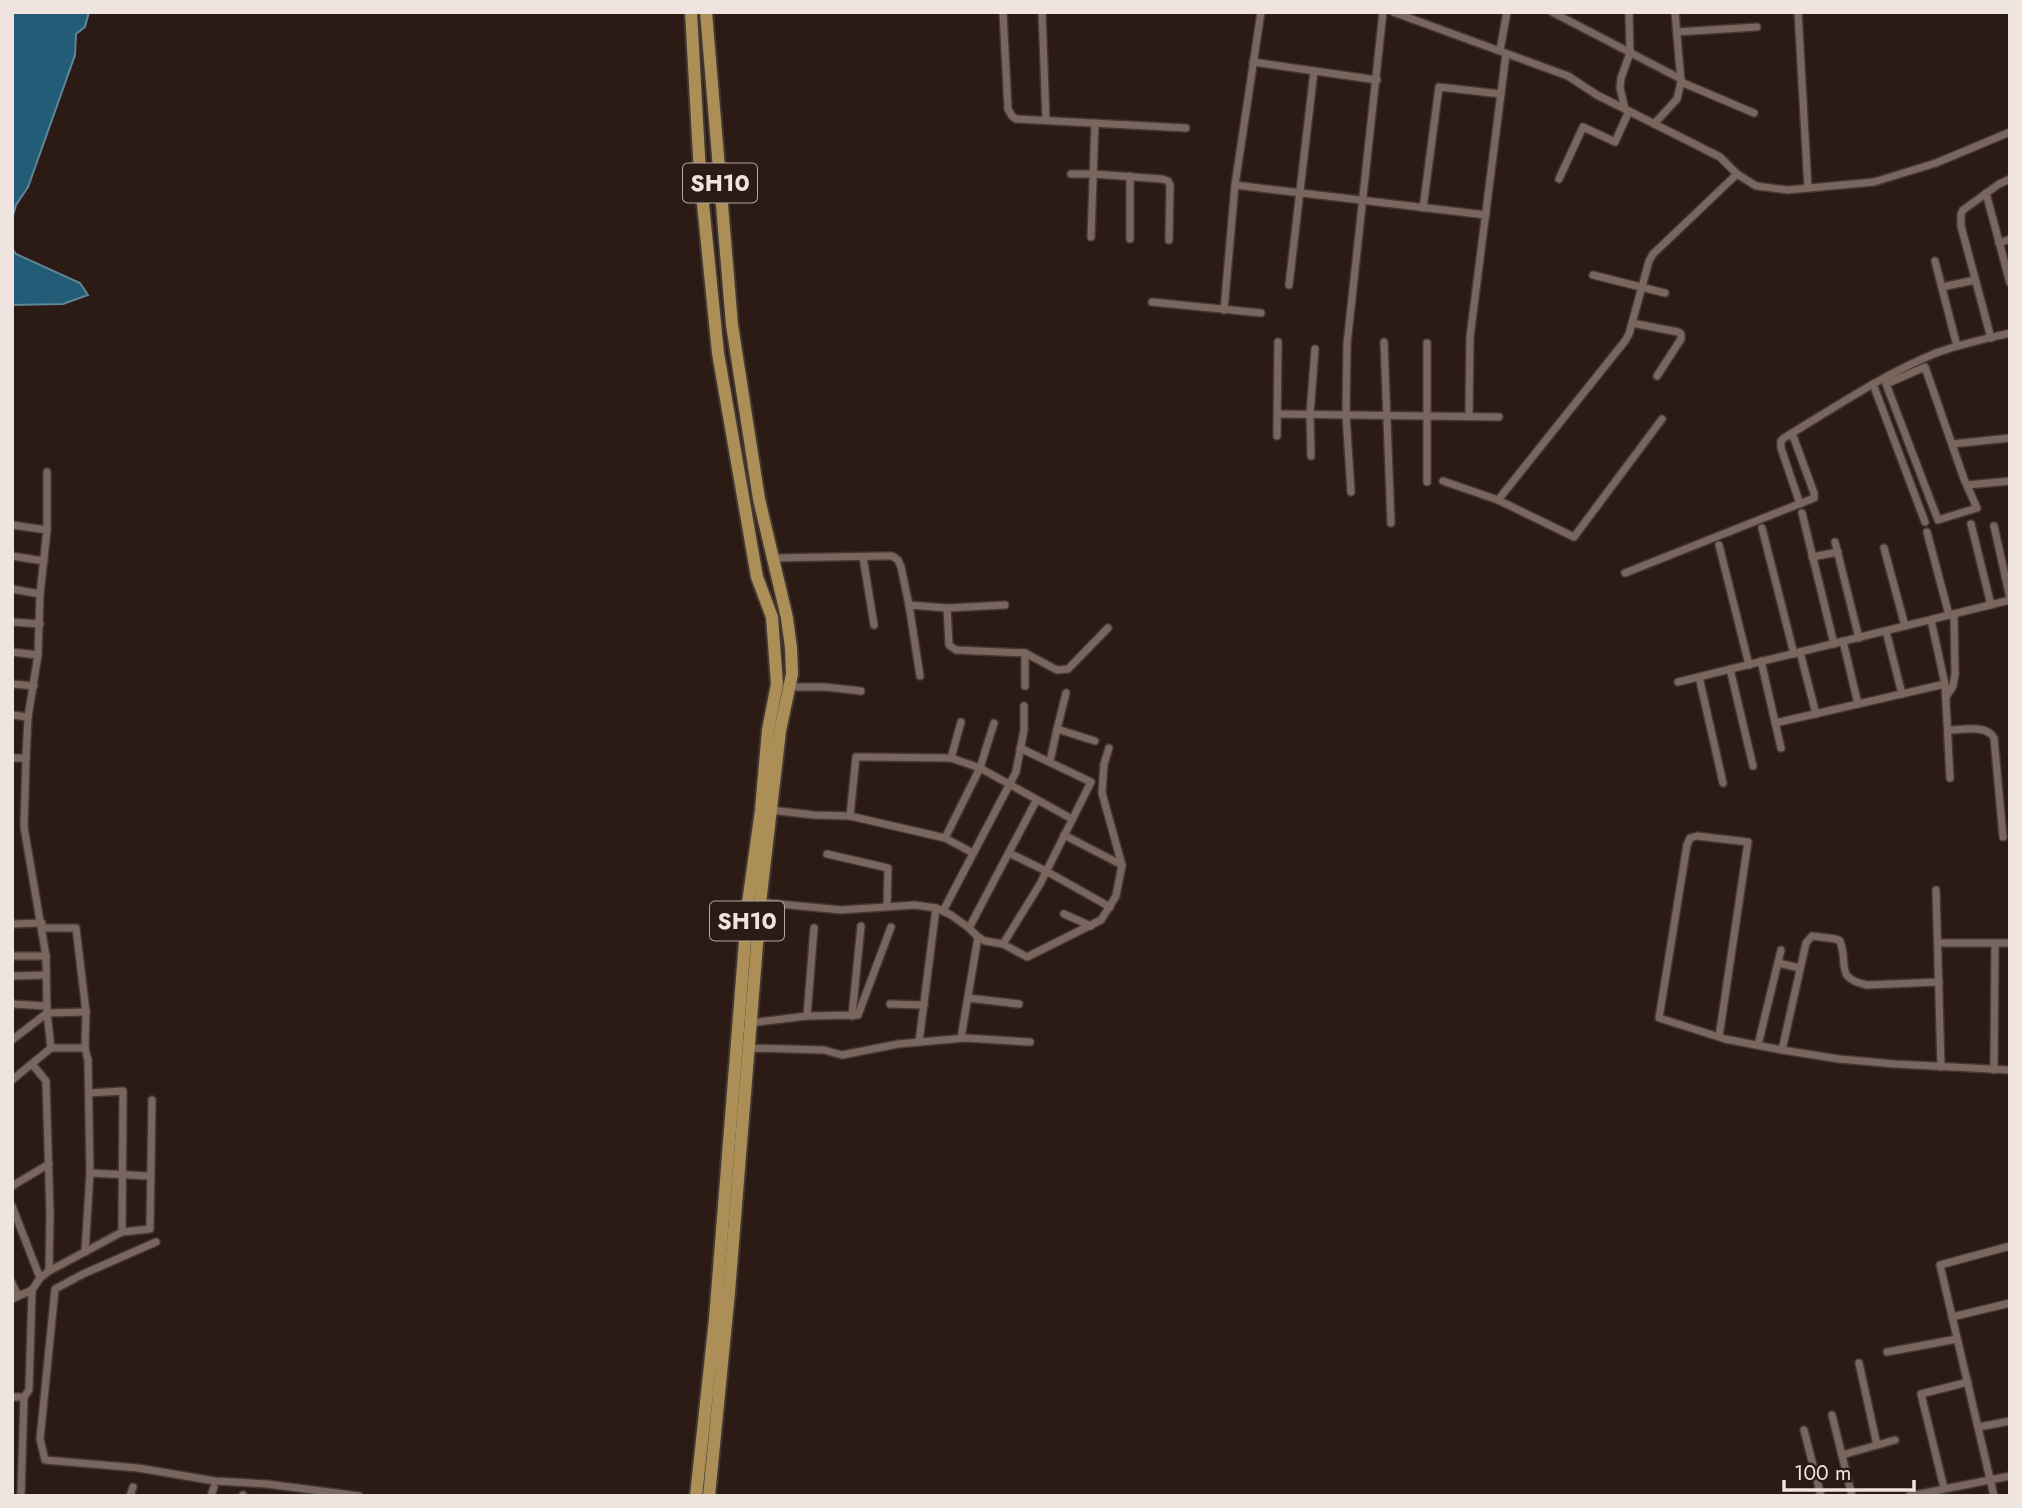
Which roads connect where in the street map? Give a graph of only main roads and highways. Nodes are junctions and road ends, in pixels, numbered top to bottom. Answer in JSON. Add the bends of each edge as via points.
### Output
{"nodes":[{"id":1,"x":691,"y":12,"type":"edge"},
{"id":2,"x":706,"y":12,"type":"edge"},
{"id":3,"x":762,"y":841,"type":"junction"},
{"id":4,"x":696,"y":1496,"type":"edge"},
{"id":5,"x":709,"y":1496,"type":"edge"}],
"edges":[{"from":1,"to":3,"type":"main road","number":"SH10","via":[[700,174],[718,352],[757,577],[774,629],[777,684],[768,730]]},
{"from":2,"to":3,"type":"main road","number":"SH10","via":[[732,326],[759,499],[791,648],[792,674]]},
{"from":3,"to":4,"type":"main road","number":"SH10","via":[[748,903]]},
{"from":3,"to":5,"type":"main road","number":"SH10"}]}
